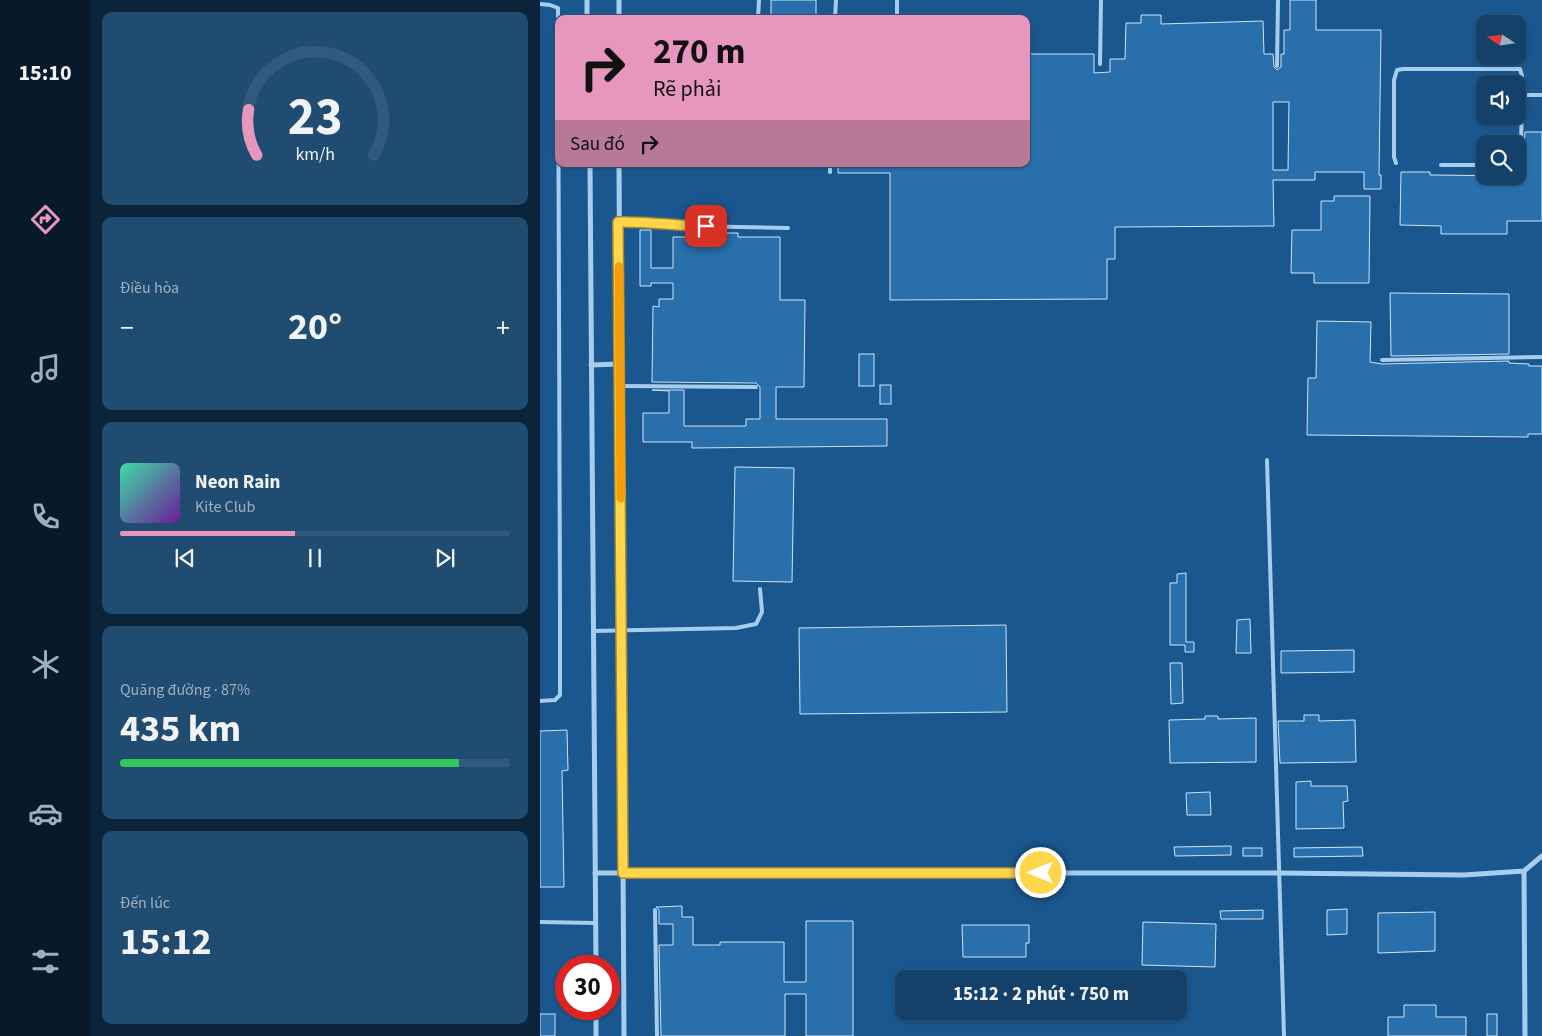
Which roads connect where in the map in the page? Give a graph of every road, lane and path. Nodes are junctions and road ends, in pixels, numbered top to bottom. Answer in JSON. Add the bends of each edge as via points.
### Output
{"nodes":[{"id":1,"x":587,"y":0,"type":"edge"},
{"id":2,"x":619,"y":0,"type":"edge"},
{"id":3,"x":759,"y":0,"type":"edge"},
{"id":4,"x":836,"y":0,"type":"edge"},
{"id":5,"x":897,"y":0,"type":"edge"},
{"id":6,"x":1102,"y":0,"type":"edge"},
{"id":7,"x":1278,"y":0,"type":"edge"},
{"id":8,"x":540,"y":4,"type":"edge"},
{"id":9,"x":558,"y":15,"type":"edge"},
{"id":10,"x":587,"y":15,"type":"edge"},
{"id":11,"x":619,"y":15,"type":"edge"},
{"id":12,"x":758,"y":15,"type":"edge"},
{"id":13,"x":835,"y":15,"type":"edge"},
{"id":14,"x":897,"y":15,"type":"edge"},
{"id":15,"x":1100,"y":64,"type":"dead end"},
{"id":16,"x":1277,"y":66,"type":"dead end"},
{"id":17,"x":1522,"y":75,"type":"edge"},
{"id":18,"x":1526,"y":95,"type":"edge"},
{"id":19,"x":1542,"y":95,"type":"edge"},
{"id":20,"x":1396,"y":163,"type":"dead end"},
{"id":21,"x":1441,"y":165,"type":"dead end"},
{"id":22,"x":1476,"y":166,"type":"edge"},
{"id":23,"x":559,"y":167,"type":"edge"},
{"id":24,"x":590,"y":167,"type":"edge"},
{"id":25,"x":619,"y":167,"type":"edge"},
{"id":26,"x":830,"y":167,"type":"edge"},
{"id":27,"x":830,"y":172,"type":"dead end"},
{"id":28,"x":618,"y":222,"type":"junction"},
{"id":29,"x":788,"y":228,"type":"dead end"},
{"id":30,"x":1542,"y":357,"type":"edge"},
{"id":31,"x":1382,"y":360,"type":"dead end"},
{"id":32,"x":620,"y":364,"type":"junction"},
{"id":33,"x":592,"y":365,"type":"junction"},
{"id":34,"x":620,"y":386,"type":"junction"},
{"id":35,"x":756,"y":387,"type":"dead end"},
{"id":36,"x":1267,"y":460,"type":"dead end"},
{"id":37,"x":760,"y":589,"type":"dead end"},
{"id":38,"x":622,"y":630,"type":"junction"},
{"id":39,"x":593,"y":631,"type":"junction"},
{"id":40,"x":540,"y":701,"type":"edge"},
{"id":41,"x":1542,"y":856,"type":"edge"},
{"id":42,"x":1524,"y":871,"type":"junction"},
{"id":43,"x":623,"y":873,"type":"junction"},
{"id":44,"x":1279,"y":873,"type":"junction"},
{"id":45,"x":595,"y":874,"type":"junction"},
{"id":46,"x":655,"y":910,"type":"dead end"},
{"id":47,"x":540,"y":922,"type":"edge"},
{"id":48,"x":595,"y":922,"type":"junction"},
{"id":49,"x":596,"y":955,"type":"edge"},
{"id":50,"x":596,"y":1020,"type":"edge"},
{"id":51,"x":596,"y":1036,"type":"edge"},
{"id":52,"x":624,"y":1036,"type":"edge"},
{"id":53,"x":657,"y":1036,"type":"edge"},
{"id":54,"x":1284,"y":1036,"type":"edge"},
{"id":55,"x":1525,"y":1036,"type":"edge"}],
"edges":[{"from":1,"to":10,"type":"street"},
{"from":2,"to":11,"type":"street"},
{"from":3,"to":12,"type":"lane"},
{"from":4,"to":13,"type":"lane"},
{"from":5,"to":14,"type":"lane"},
{"from":6,"to":15,"type":"lane"},
{"from":7,"to":16,"type":"lane"},
{"from":8,"to":9,"type":"lane","via":[[558,8]]},
{"from":17,"to":20,"type":"lane","via":[[1520,70],[1397,70],[1394,80]]},
{"from":18,"to":19,"type":"lane"},
{"from":21,"to":22,"type":"lane"},
{"from":23,"to":40,"type":"lane","via":[[560,695],[555,700]]},
{"from":24,"to":33,"type":"street"},
{"from":25,"to":28,"type":"street"},
{"from":26,"to":27,"type":"lane"},
{"from":28,"to":29,"type":"lane"},
{"from":28,"to":32,"type":"street"},
{"from":30,"to":31,"type":"lane"},
{"from":32,"to":33,"type":"street"},
{"from":32,"to":34,"type":"street"},
{"from":33,"to":39,"type":"street"},
{"from":34,"to":35,"type":"lane"},
{"from":34,"to":38,"type":"street"},
{"from":36,"to":44,"type":"lane"},
{"from":37,"to":38,"type":"lane","via":[[762,612],[756,624],[736,628]]},
{"from":38,"to":39,"type":"lane"},
{"from":38,"to":43,"type":"street"},
{"from":39,"to":45,"type":"street"},
{"from":41,"to":42,"type":"street"},
{"from":42,"to":44,"type":"street","via":[[1464,875]]},
{"from":42,"to":55,"type":"street"},
{"from":43,"to":44,"type":"street"},
{"from":43,"to":45,"type":"street"},
{"from":43,"to":52,"type":"street"},
{"from":44,"to":54,"type":"lane"},
{"from":45,"to":48,"type":"street"},
{"from":46,"to":53,"type":"lane"},
{"from":47,"to":48,"type":"lane"},
{"from":48,"to":49,"type":"street"},
{"from":50,"to":51,"type":"street"}]}
